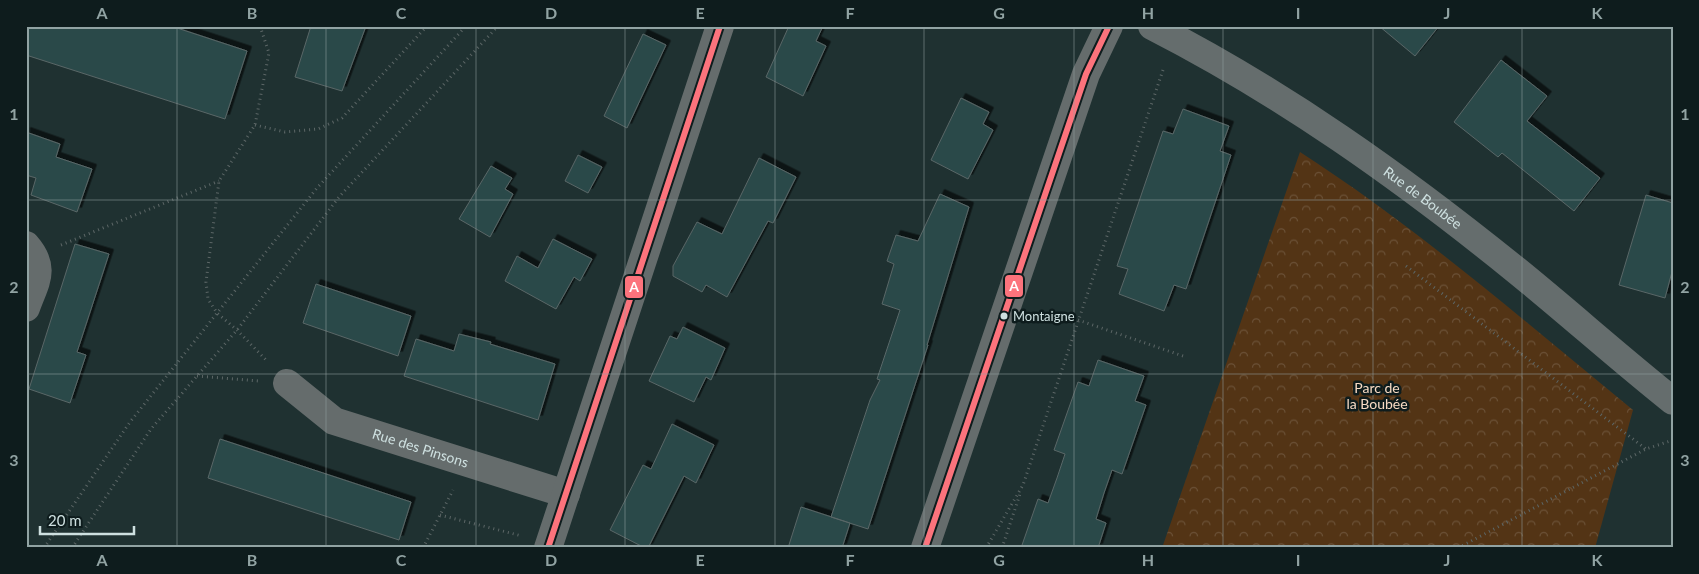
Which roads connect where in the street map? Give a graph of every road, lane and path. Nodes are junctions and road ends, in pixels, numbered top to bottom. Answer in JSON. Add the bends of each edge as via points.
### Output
{"nodes":[{"id":1,"x":260,"y":26,"type":"edge"},
{"id":2,"x":427,"y":26,"type":"edge"},
{"id":3,"x":466,"y":26,"type":"edge"},
{"id":4,"x":498,"y":26,"type":"edge"},
{"id":5,"x":720,"y":26,"type":"edge"},
{"id":6,"x":1109,"y":26,"type":"edge"},
{"id":7,"x":1152,"y":26,"type":"edge"},
{"id":8,"x":1179,"y":40,"type":"junction"},
{"id":9,"x":255,"y":125,"type":"junction"},
{"id":10,"x":219,"y":181,"type":"junction"},
{"id":11,"x":31,"y":251,"type":"edge"},
{"id":12,"x":1406,"y":266,"type":"dead end"},
{"id":13,"x":26,"y":308,"type":"edge"},
{"id":14,"x":217,"y":313,"type":"junction"},
{"id":15,"x":1078,"y":320,"type":"junction"},
{"id":16,"x":237,"y":330,"type":"junction"},
{"id":17,"x":1183,"y":356,"type":"dead end"},
{"id":18,"x":197,"y":376,"type":"junction"},
{"id":19,"x":287,"y":383,"type":"junction"},
{"id":20,"x":1670,"y":392,"type":"edge"},
{"id":21,"x":1673,"y":440,"type":"edge"},
{"id":22,"x":1646,"y":449,"type":"junction"},
{"id":23,"x":467,"y":463,"type":"junction"},
{"id":24,"x":1023,"y":485,"type":"junction"},
{"id":25,"x":566,"y":494,"type":"junction"},
{"id":26,"x":440,"y":515,"type":"junction"},
{"id":27,"x":538,"y":543,"type":"edge"},
{"id":28,"x":44,"y":548,"type":"edge"},
{"id":29,"x":72,"y":548,"type":"edge"},
{"id":30,"x":423,"y":548,"type":"edge"},
{"id":31,"x":925,"y":548,"type":"edge"},
{"id":32,"x":986,"y":548,"type":"edge"},
{"id":33,"x":1002,"y":548,"type":"edge"},
{"id":34,"x":1458,"y":548,"type":"edge"}],
"edges":[{"from":1,"to":9,"type":"path","via":[[269,53]]},
{"from":2,"to":9,"type":"path","via":[[342,118],[318,129],[285,132]]},
{"from":3,"to":14,"type":"path","via":[[317,188]]},
{"from":4,"to":16,"type":"path","via":[[339,197]]},
{"from":5,"to":25,"type":"street"},
{"from":6,"to":31,"type":"street","via":[[1086,74]]},
{"from":7,"to":8,"type":"street","name":"Rue de Boubée"},
{"from":8,"to":15,"type":"path","via":[[1165,63]]},
{"from":8,"to":20,"type":"street","name":"Rue de Boubée","via":[[1268,90],[1376,163]]},
{"from":9,"to":10,"type":"path"},
{"from":10,"to":11,"type":"path","via":[[86,234]]},
{"from":10,"to":14,"type":"path","via":[[206,282],[208,299]]},
{"from":11,"to":13,"type":"street","via":[[39,270]]},
{"from":12,"to":22,"type":"path"},
{"from":14,"to":16,"type":"path"},
{"from":14,"to":28,"type":"path","via":[[130,422]]},
{"from":15,"to":17,"type":"path"},
{"from":15,"to":24,"type":"path"},
{"from":16,"to":18,"type":"path"},
{"from":16,"to":19,"type":"path"},
{"from":18,"to":19,"type":"path"},
{"from":18,"to":29,"type":"path","via":[[151,429]]},
{"from":19,"to":23,"type":"street","name":"Rue des Pinsons","via":[[334,421]]},
{"from":21,"to":22,"type":"path"},
{"from":22,"to":34,"type":"path"},
{"from":23,"to":25,"type":"street","name":"Rue des Pinsons"},
{"from":23,"to":26,"type":"path"},
{"from":24,"to":32,"type":"path"},
{"from":24,"to":33,"type":"path"},
{"from":25,"to":27,"type":"street"},
{"from":26,"to":27,"type":"path"},
{"from":26,"to":30,"type":"path"}]}
